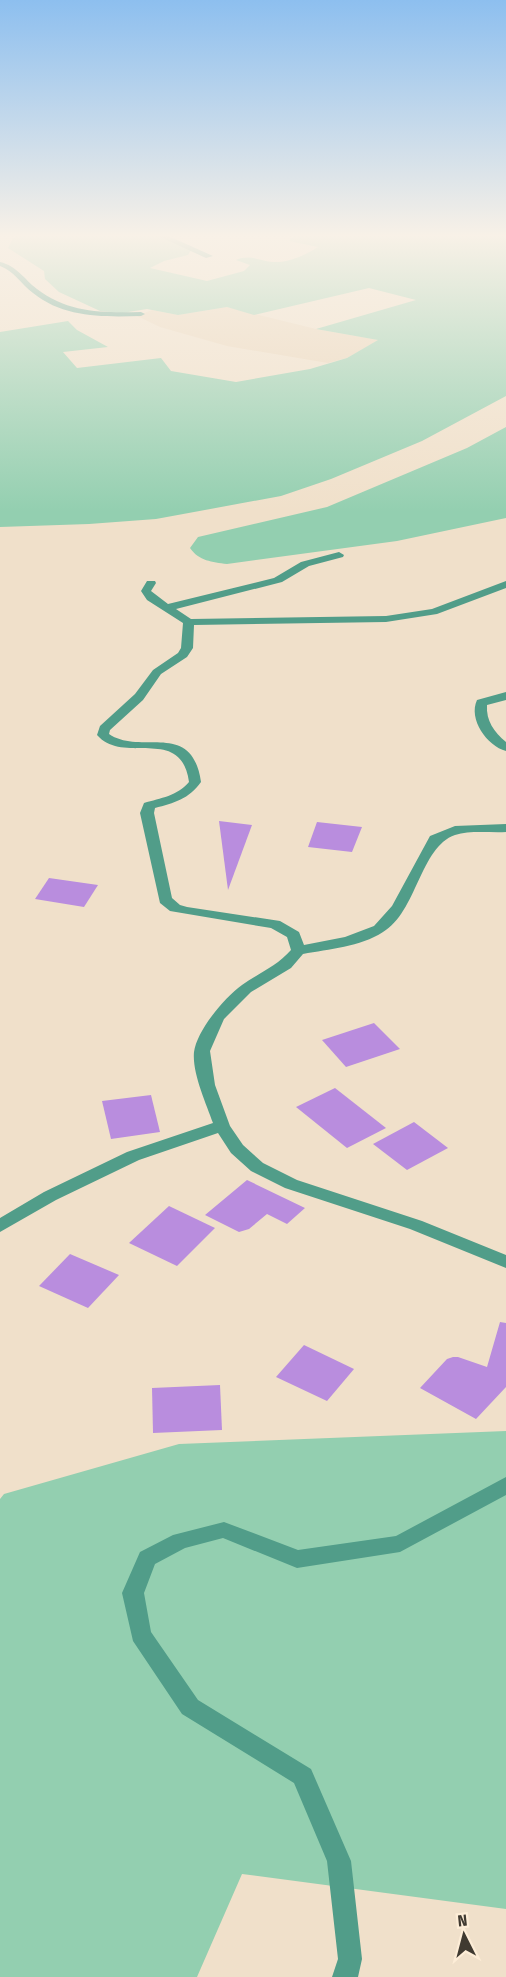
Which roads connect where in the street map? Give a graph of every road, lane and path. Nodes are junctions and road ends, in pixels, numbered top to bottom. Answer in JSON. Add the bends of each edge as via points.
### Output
{"nodes":[{"id":1,"x":339,"y":555,"type":"dead end"},
{"id":2,"x":151,"y":583,"type":"dead end"},
{"id":3,"x":506,"y":584,"type":"edge"},
{"id":4,"x":166,"y":608,"type":"junction"},
{"id":5,"x":189,"y":622,"type":"junction"},
{"id":6,"x":506,"y":696,"type":"edge"},
{"id":7,"x":506,"y":747,"type":"edge"},
{"id":8,"x":506,"y":828,"type":"edge"},
{"id":9,"x":298,"y":950,"type":"junction"},
{"id":10,"x":222,"y":1126,"type":"junction"},
{"id":11,"x":0,"y":1226,"type":"edge"},
{"id":12,"x":506,"y":1262,"type":"edge"},
{"id":13,"x":506,"y":1485,"type":"edge"},
{"id":14,"x":345,"y":1977,"type":"edge"}],
"edges":[{"from":1,"to":4,"type":"street","via":[[313,561],[278,580]]},
{"from":2,"to":4,"type":"street","via":[[146,591]]},
{"from":3,"to":5,"type":"street","via":[[433,612],[386,619]]},
{"from":4,"to":5,"type":"street"},
{"from":5,"to":9,"type":"street","via":[[183,656],[157,672],[139,697],[104,729],[103,735],[118,743],[162,745],[192,764],[195,782],[190,791],[149,807],[147,813],[165,900],[187,911],[275,924],[294,935]]},
{"from":6,"to":7,"type":"street","via":[[481,703],[479,710],[490,734]]},
{"from":8,"to":9,"type":"street","via":[[455,830],[435,839],[398,908],[379,929],[348,941]]},
{"from":9,"to":10,"type":"street","via":[[286,965],[246,989],[217,1017],[202,1051],[207,1085]]},
{"from":10,"to":11,"type":"street","via":[[133,1156],[50,1196]]},
{"from":10,"to":12,"type":"street","via":[[237,1149],[257,1167],[291,1184],[416,1225]]},
{"from":13,"to":14,"type":"street","via":[[400,1544],[297,1559],[224,1530],[180,1541],[147,1558],[133,1593],[141,1635],[190,1707],[303,1776],[339,1861],[350,1959]]}]}
